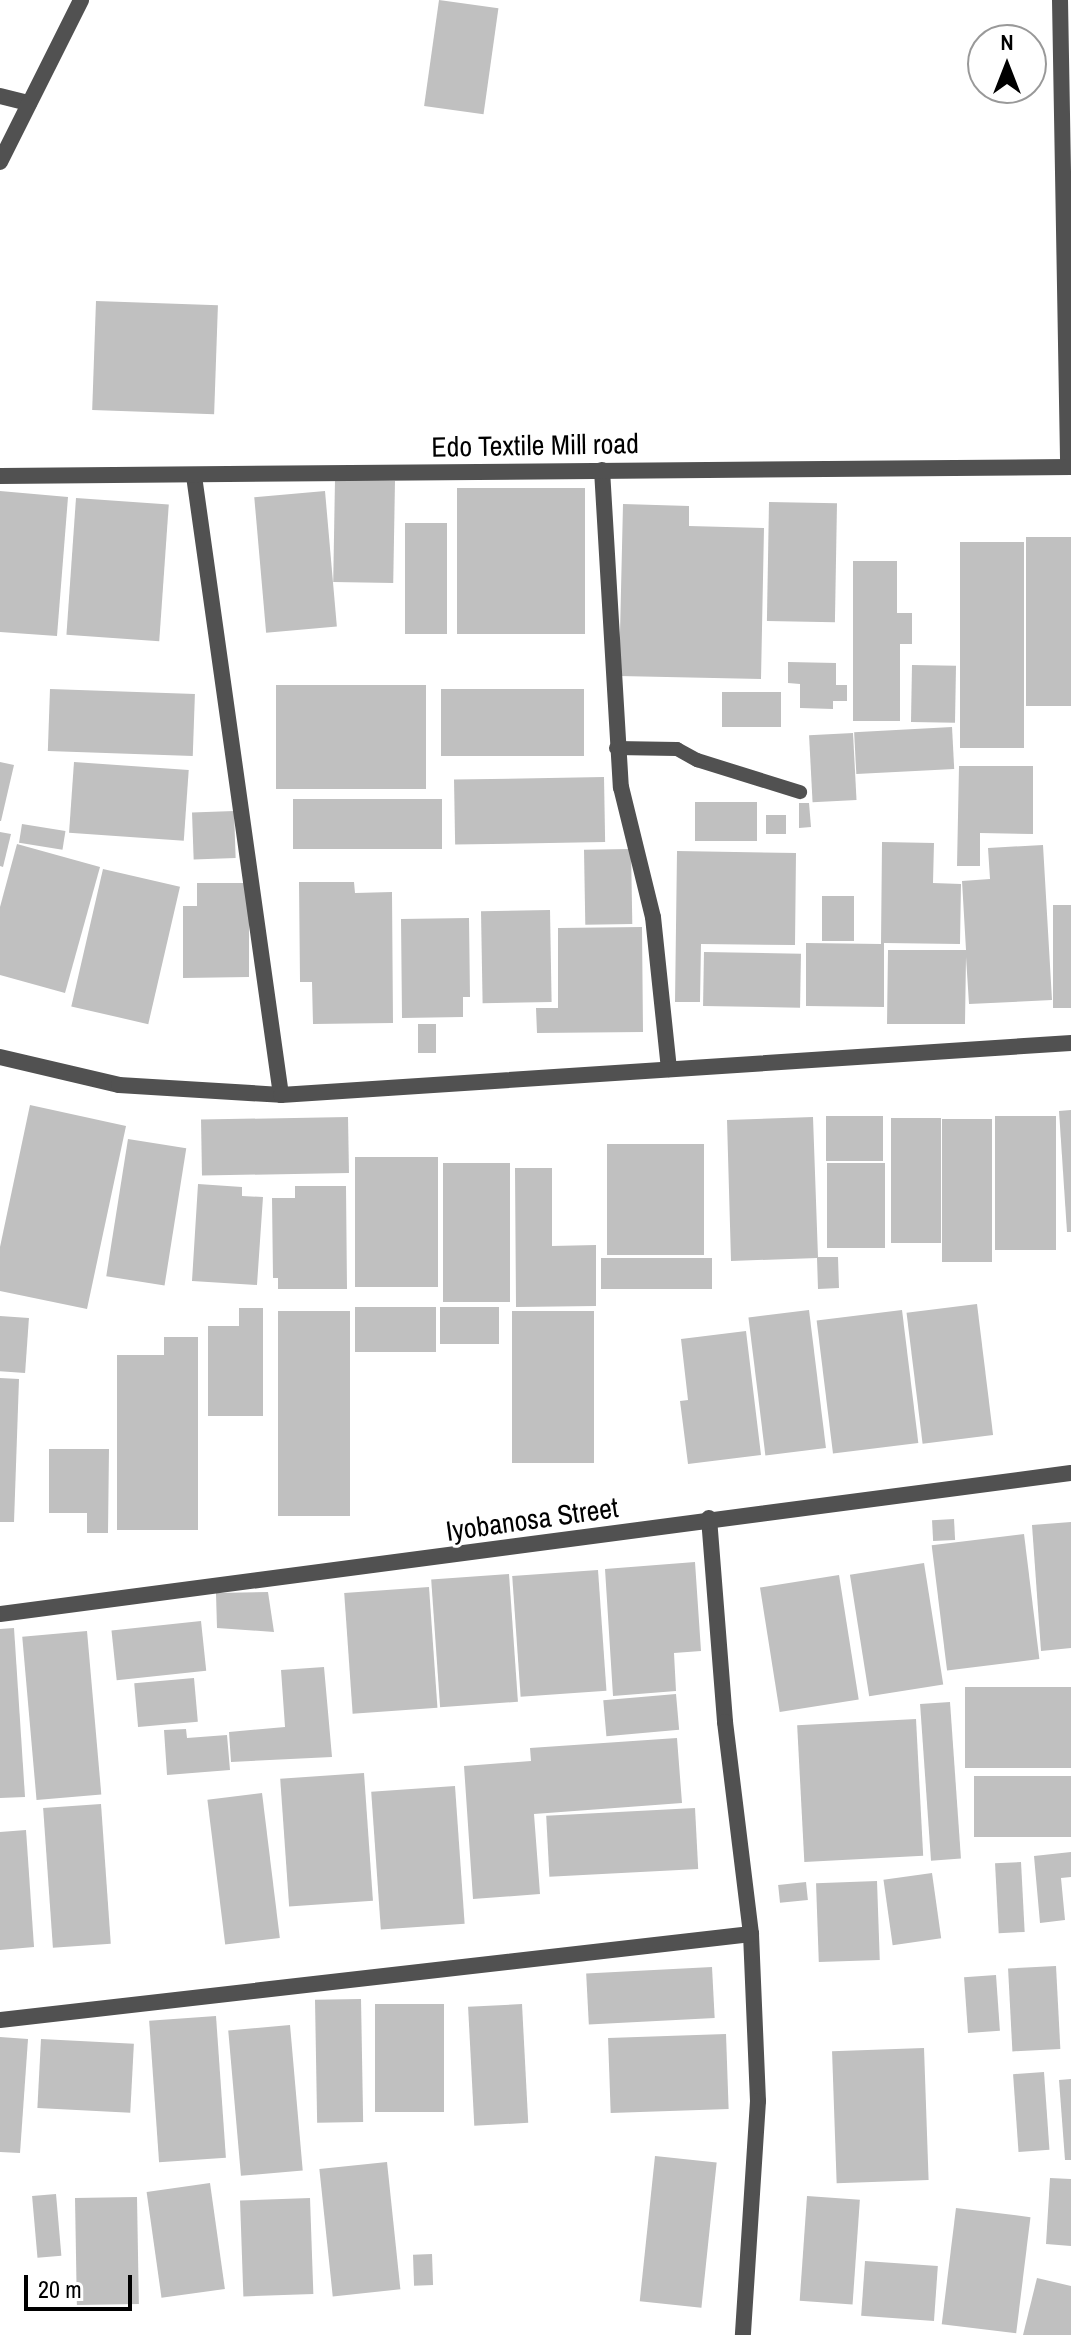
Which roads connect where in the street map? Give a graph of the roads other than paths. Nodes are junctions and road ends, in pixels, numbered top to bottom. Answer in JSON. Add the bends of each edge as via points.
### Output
{"nodes":[{"id":1,"x":81,"y":0,"type":"edge"},
{"id":2,"x":1060,"y":0,"type":"edge"},
{"id":3,"x":0,"y":96,"type":"edge"},
{"id":4,"x":29,"y":103,"type":"junction"},
{"id":5,"x":0,"y":162,"type":"edge"},
{"id":6,"x":1070,"y":467,"type":"edge"},
{"id":7,"x":602,"y":470,"type":"junction"},
{"id":8,"x":0,"y":476,"type":"edge"},
{"id":9,"x":194,"y":476,"type":"junction"},
{"id":10,"x":616,"y":748,"type":"junction"},
{"id":11,"x":800,"y":792,"type":"dead end"},
{"id":12,"x":1071,"y":1043,"type":"edge"},
{"id":13,"x":0,"y":1057,"type":"edge"},
{"id":14,"x":669,"y":1069,"type":"junction"},
{"id":15,"x":281,"y":1095,"type":"junction"},
{"id":16,"x":1071,"y":1473,"type":"edge"},
{"id":17,"x":709,"y":1518,"type":"junction"},
{"id":18,"x":0,"y":1614,"type":"edge"},
{"id":19,"x":751,"y":1934,"type":"junction"},
{"id":20,"x":0,"y":2020,"type":"edge"},
{"id":21,"x":743,"y":2335,"type":"edge"}],
"edges":[{"from":1,"to":4,"type":"street"},
{"from":2,"to":6,"type":"street"},
{"from":3,"to":4,"type":"street"},
{"from":4,"to":5,"type":"street"},
{"from":6,"to":7,"type":"street","name":"Edo Textile Mill road"},
{"from":7,"to":9,"type":"street","name":"Edo Textile Mill road"},
{"from":7,"to":10,"type":"street"},
{"from":8,"to":9,"type":"street","name":"Edo Textile Mill road"},
{"from":9,"to":15,"type":"street"},
{"from":10,"to":11,"type":"lane","via":[[677,749]]},
{"from":10,"to":14,"type":"street","via":[[653,917]]},
{"from":12,"to":14,"type":"street"},
{"from":13,"to":15,"type":"street","via":[[119,1085]]},
{"from":14,"to":15,"type":"street"},
{"from":16,"to":17,"type":"street","name":"Iyobanosa Street"},
{"from":17,"to":18,"type":"street","name":"Iyobanosa Street","via":[[539,1546]]},
{"from":17,"to":19,"type":"street","via":[[725,1722]]},
{"from":19,"to":20,"type":"street"},
{"from":19,"to":21,"type":"street","via":[[758,2101]]}]}
